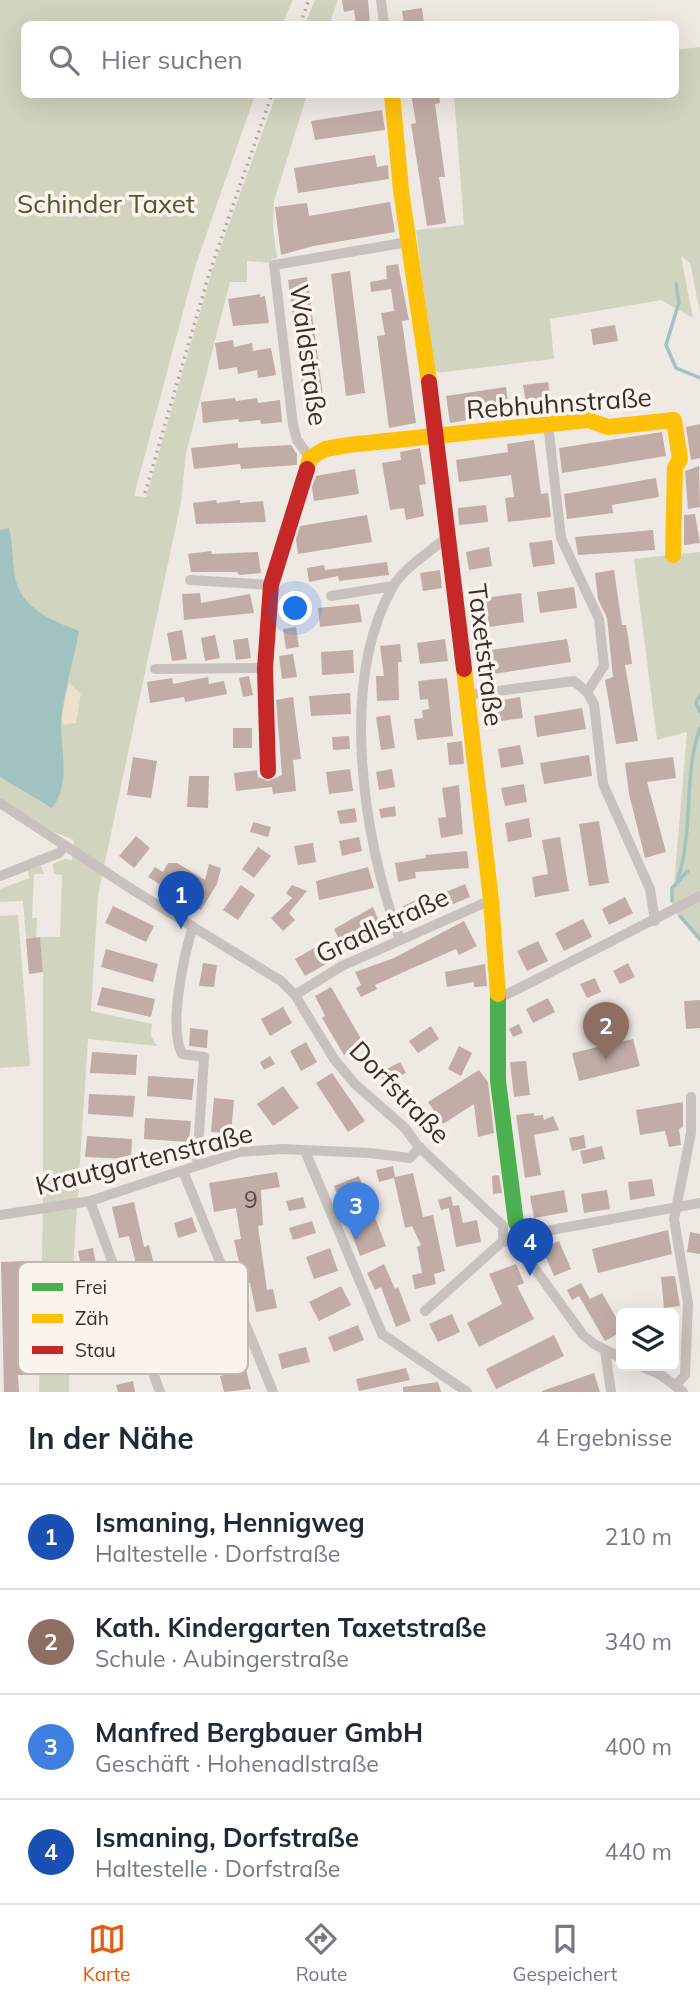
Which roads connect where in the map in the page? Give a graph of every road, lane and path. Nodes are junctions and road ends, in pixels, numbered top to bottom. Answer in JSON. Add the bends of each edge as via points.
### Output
{"nodes":[{"id":1,"x":381,"y":0,"type":"edge"},
{"id":2,"x":384,"y":21,"type":"edge"},
{"id":3,"x":392,"y":98,"type":"edge"},
{"id":4,"x":408,"y":242,"type":"junction"},
{"id":5,"x":548,"y":424,"type":"junction"},
{"id":6,"x":437,"y":436,"type":"junction"},
{"id":7,"x":310,"y":458,"type":"junction"},
{"id":8,"x":447,"y":537,"type":"junction"},
{"id":9,"x":673,"y":555,"type":"dead end"},
{"id":10,"x":190,"y":580,"type":"dead end"},
{"id":11,"x":271,"y":585,"type":"junction"},
{"id":12,"x":393,"y":586,"type":"junction"},
{"id":13,"x":331,"y":596,"type":"dead end"},
{"id":14,"x":265,"y":668,"type":"junction"},
{"id":15,"x":155,"y":669,"type":"dead end"},
{"id":16,"x":587,"y":692,"type":"junction"},
{"id":17,"x":467,"y":695,"type":"junction"},
{"id":18,"x":268,"y":771,"type":"dead end"},
{"id":19,"x":0,"y":803,"type":"edge"},
{"id":20,"x":65,"y":846,"type":"junction"},
{"id":21,"x":0,"y":876,"type":"edge"},
{"id":22,"x":700,"y":896,"type":"edge"},
{"id":23,"x":491,"y":900,"type":"junction"},
{"id":24,"x":655,"y":920,"type":"junction"},
{"id":25,"x":193,"y":926,"type":"junction"},
{"id":26,"x":400,"y":940,"type":"junction"},
{"id":27,"x":295,"y":995,"type":"junction"},
{"id":28,"x":498,"y":999,"type":"junction"},
{"id":29,"x":691,"y":1097,"type":"dead end"},
{"id":30,"x":420,"y":1147,"type":"junction"},
{"id":31,"x":305,"y":1151,"type":"junction"},
{"id":32,"x":197,"y":1166,"type":"junction"},
{"id":33,"x":183,"y":1171,"type":"junction"},
{"id":34,"x":90,"y":1201,"type":"junction"},
{"id":35,"x":700,"y":1203,"type":"edge"},
{"id":36,"x":675,"y":1210,"type":"junction"},
{"id":37,"x":0,"y":1215,"type":"edge"},
{"id":38,"x":515,"y":1232,"type":"junction"},
{"id":39,"x":112,"y":1262,"type":"edge"},
{"id":40,"x":220,"y":1262,"type":"edge"},
{"id":41,"x":425,"y":1311,"type":"dead end"},
{"id":42,"x":248,"y":1331,"type":"edge"},
{"id":43,"x":604,"y":1350,"type":"junction"},
{"id":44,"x":616,"y":1356,"type":"edge"},
{"id":45,"x":649,"y":1371,"type":"edge"},
{"id":46,"x":153,"y":1374,"type":"edge"},
{"id":47,"x":679,"y":1388,"type":"edge"},
{"id":48,"x":160,"y":1392,"type":"edge"},
{"id":49,"x":273,"y":1392,"type":"edge"},
{"id":50,"x":467,"y":1392,"type":"edge"},
{"id":51,"x":611,"y":1392,"type":"edge"}],
"edges":[{"from":1,"to":2,"type":"street"},
{"from":3,"to":4,"type":"street","name":"Taxetstraße"},
{"from":4,"to":6,"type":"street","name":"Taxetstraße"},
{"from":4,"to":7,"type":"street","name":"Waldstraße","via":[[274,265],[293,425],[296,440]]},
{"from":5,"to":6,"type":"street","name":"Rebhuhnstraße"},
{"from":5,"to":9,"type":"street","name":"Rebhuhnstraße","via":[[588,420],[608,427],[674,420],[680,459],[675,468]]},
{"from":5,"to":16,"type":"street","via":[[561,538],[599,619],[604,666]]},
{"from":6,"to":7,"type":"street","name":"Rebhuhnstraße","via":[[348,445],[325,449]]},
{"from":6,"to":8,"type":"street","name":"Taxetstraße"},
{"from":7,"to":11,"type":"street"},
{"from":8,"to":12,"type":"street"},
{"from":8,"to":17,"type":"street","name":"Taxetstraße"},
{"from":10,"to":11,"type":"street"},
{"from":11,"to":14,"type":"street"},
{"from":12,"to":13,"type":"street"},
{"from":12,"to":26,"type":"street","via":[[368,652],[362,772],[381,888]]},
{"from":14,"to":15,"type":"street"},
{"from":14,"to":18,"type":"street"},
{"from":16,"to":17,"type":"street","via":[[574,681]]},
{"from":16,"to":24,"type":"street","via":[[593,704],[603,784],[650,889]]},
{"from":17,"to":23,"type":"street","name":"Taxetstraße"},
{"from":19,"to":20,"type":"street","name":"Dorfstraße"},
{"from":20,"to":21,"type":"street","via":[[59,853]]},
{"from":20,"to":25,"type":"street","name":"Dorfstraße"},
{"from":22,"to":24,"type":"street"},
{"from":23,"to":26,"type":"street","name":"Gradlstraße"},
{"from":23,"to":28,"type":"street","name":"Taxetstraße"},
{"from":24,"to":28,"type":"street"},
{"from":25,"to":27,"type":"street","name":"Dorfstraße","via":[[266,970]]},
{"from":25,"to":32,"type":"street","via":[[186,948],[177,1045],[181,1054],[204,1057]]},
{"from":26,"to":27,"type":"street","name":"Gradlstraße","via":[[342,966]]},
{"from":27,"to":30,"type":"street","name":"Dorfstraße","via":[[334,1059]]},
{"from":28,"to":38,"type":"street","name":"Taxetstraße","via":[[498,1081]]},
{"from":29,"to":36,"type":"street","via":[[691,1133]]},
{"from":30,"to":31,"type":"street","name":"Krautgartenstraße","via":[[411,1158]]},
{"from":30,"to":38,"type":"street","name":"Dorfstraße"},
{"from":31,"to":32,"type":"street","name":"Krautgartenstraße","via":[[239,1152]]},
{"from":31,"to":50,"type":"street","via":[[382,1334]]},
{"from":32,"to":33,"type":"street","name":"Krautgartenstraße"},
{"from":33,"to":34,"type":"street","name":"Krautgartenstraße"},
{"from":33,"to":40,"type":"street"},
{"from":34,"to":37,"type":"street","name":"Krautgartenstraße"},
{"from":34,"to":39,"type":"street"},
{"from":35,"to":36,"type":"street"},
{"from":36,"to":38,"type":"street"},
{"from":36,"to":47,"type":"street","via":[[688,1303],[685,1375]]},
{"from":38,"to":41,"type":"street"},
{"from":38,"to":43,"type":"street","name":"Dorfstraße","via":[[583,1335]]},
{"from":42,"to":49,"type":"street"},
{"from":43,"to":44,"type":"street","name":"Dorfstraße"},
{"from":43,"to":51,"type":"street"},
{"from":45,"to":47,"type":"street"},
{"from":46,"to":48,"type":"street"}]}
